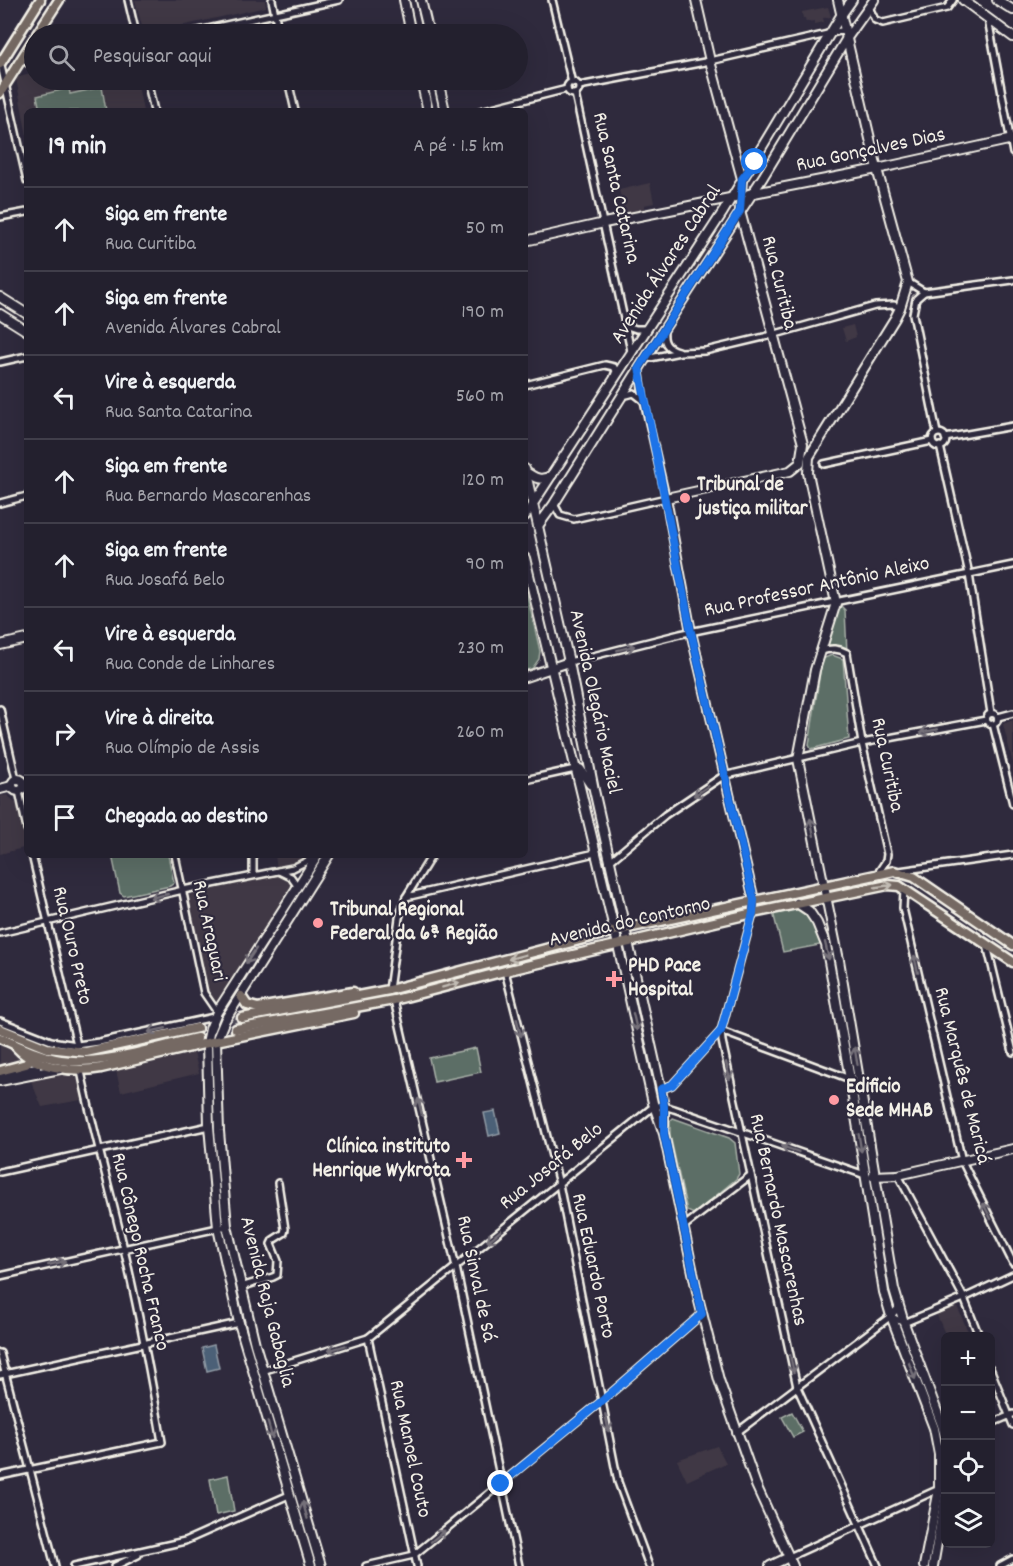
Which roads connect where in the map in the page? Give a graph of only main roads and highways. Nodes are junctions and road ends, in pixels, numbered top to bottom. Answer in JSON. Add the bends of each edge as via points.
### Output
{"nodes":[{"id":1,"x":40,"y":0,"type":"edge"},
{"id":2,"x":59,"y":0,"type":"edge"},
{"id":3,"x":25,"y":24,"type":"edge"},
{"id":4,"x":43,"y":24,"type":"edge"},
{"id":5,"x":24,"y":25,"type":"edge"},
{"id":6,"x":24,"y":55,"type":"edge"},
{"id":7,"x":0,"y":62,"type":"edge"},
{"id":8,"x":3,"y":81,"type":"edge"},
{"id":9,"x":0,"y":93,"type":"edge"},
{"id":10,"x":1013,"y":945,"type":"edge"},
{"id":11,"x":1013,"y":962,"type":"edge"},
{"id":12,"x":389,"y":990,"type":"junction"},
{"id":13,"x":241,"y":996,"type":"road end"},
{"id":14,"x":394,"y":1000,"type":"junction"},
{"id":15,"x":242,"y":1018,"type":"tunnel mouth"},
{"id":16,"x":197,"y":1028,"type":"tunnel mouth"},
{"id":17,"x":0,"y":1029,"type":"edge"},
{"id":18,"x":236,"y":1029,"type":"tunnel mouth"},
{"id":19,"x":0,"y":1038,"type":"edge"},
{"id":20,"x":197,"y":1038,"type":"tunnel mouth"},
{"id":21,"x":14,"y":1044,"type":"junction"},
{"id":22,"x":31,"y":1058,"type":"junction"},
{"id":23,"x":0,"y":1071,"type":"edge"}],
"edges":[{"from":1,"to":3,"type":"main road"},
{"from":2,"to":4,"type":"main road"},
{"from":5,"to":7,"type":"main road"},
{"from":6,"to":8,"type":"main road"},
{"from":8,"to":9,"type":"main road"},
{"from":10,"to":12,"type":"main road","name":"Avenida do Contorno","one_way":true,"via":[[914,877],[898,872],[878,873],[614,931]]},
{"from":14,"to":11,"type":"main road","name":"Avenida do Contorno","one_way":true,"via":[[628,942],[888,885],[899,886]]},
{"from":12,"to":13,"type":"main road","via":[[339,993],[258,1008],[247,1005]]},
{"from":12,"to":15,"type":"main road","name":"Avenida do Contorno"},
{"from":14,"to":18,"type":"main road","name":"Avenida do Contorno"},
{"from":14,"to":22,"type":"main road","via":[[373,1009],[101,1068],[65,1069]]},
{"from":16,"to":17,"type":"main road","via":[[86,1052],[47,1048]]},
{"from":19,"to":21,"type":"main road"},
{"from":20,"to":21,"type":"main road","via":[[95,1061],[58,1060]]},
{"from":21,"to":22,"type":"main road"},
{"from":22,"to":23,"type":"main road","via":[[26,1064]]}]}
